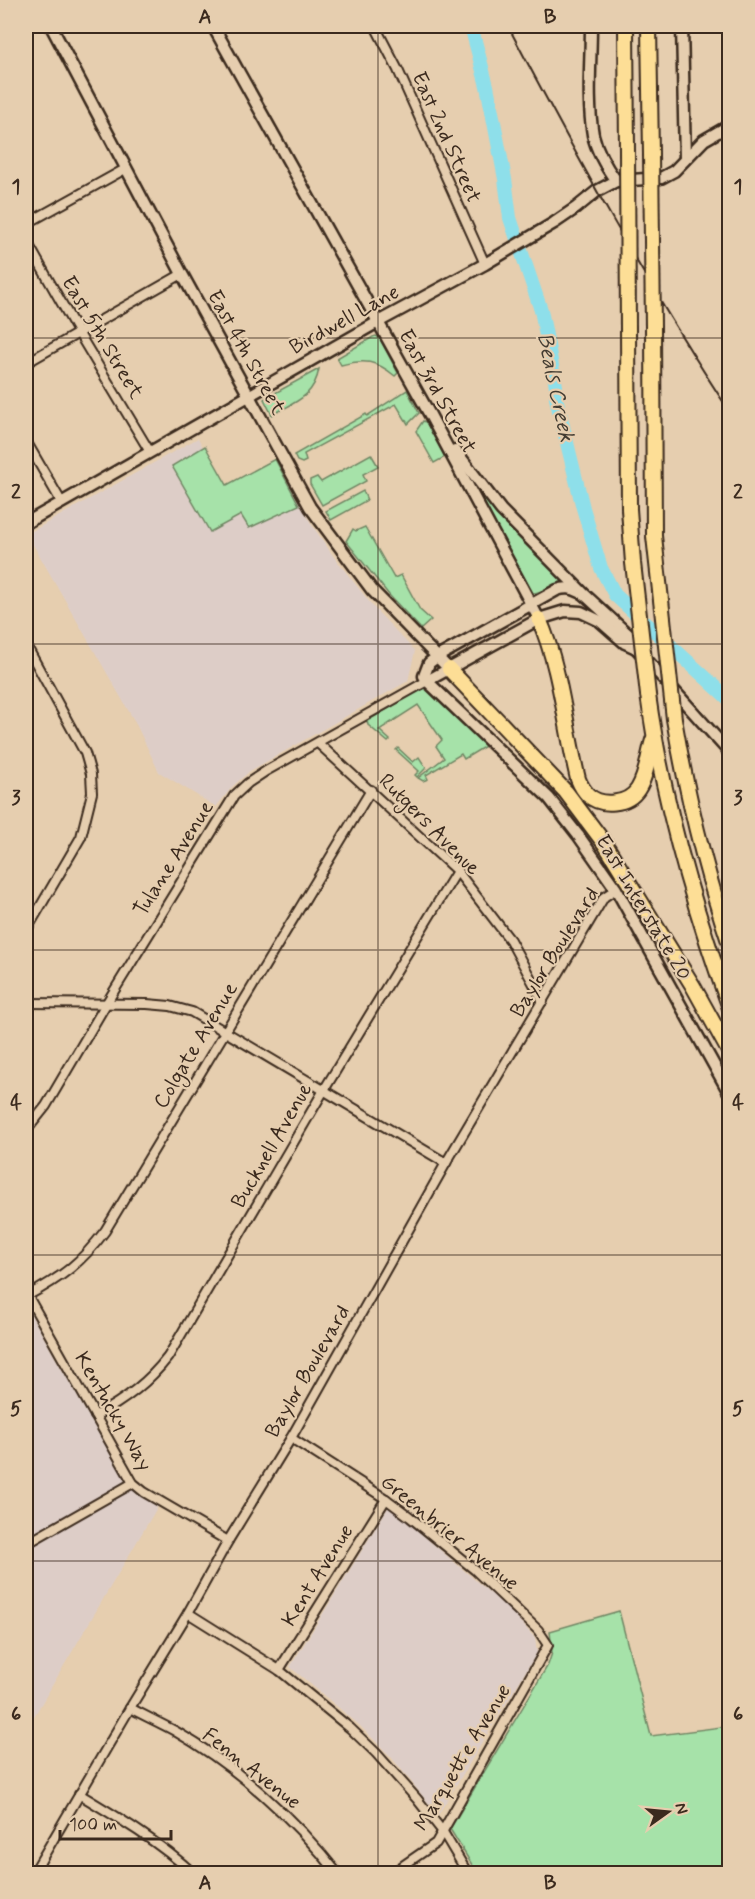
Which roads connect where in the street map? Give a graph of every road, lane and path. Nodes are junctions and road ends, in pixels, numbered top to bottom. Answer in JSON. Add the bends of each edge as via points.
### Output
{"nodes":[{"id":1,"x":51,"y":26,"type":"edge"},
{"id":2,"x":213,"y":26,"type":"edge"},
{"id":3,"x":375,"y":26,"type":"edge"},
{"id":4,"x":591,"y":26,"type":"edge"},
{"id":5,"x":626,"y":26,"type":"edge"},
{"id":6,"x":649,"y":26,"type":"edge"},
{"id":7,"x":682,"y":26,"type":"edge"},
{"id":8,"x":729,"y":125,"type":"edge"},
{"id":9,"x":685,"y":159,"type":"junction"},
{"id":10,"x":127,"y":168,"type":"junction"},
{"id":11,"x":616,"y":181,"type":"junction"},
{"id":12,"x":26,"y":224,"type":"edge"},
{"id":13,"x":26,"y":240,"type":"edge"},
{"id":14,"x":484,"y":264,"type":"junction"},
{"id":15,"x":182,"y":274,"type":"junction"},
{"id":16,"x":378,"y":322,"type":"junction"},
{"id":17,"x":78,"y":332,"type":"junction"},
{"id":18,"x":26,"y":363,"type":"edge"},
{"id":19,"x":250,"y":395,"type":"junction"},
{"id":20,"x":436,"y":426,"type":"junction"},
{"id":21,"x":26,"y":441,"type":"edge"},
{"id":22,"x":150,"y":452,"type":"junction"},
{"id":23,"x":62,"y":502,"type":"junction"},
{"id":24,"x":26,"y":523,"type":"edge"},
{"id":25,"x":584,"y":594,"type":"junction"},
{"id":26,"x":531,"y":603,"type":"junction"},
{"id":27,"x":539,"y":619,"type":"junction"},
{"id":28,"x":26,"y":645,"type":"edge"},
{"id":29,"x":636,"y":648,"type":"junction"},
{"id":30,"x":437,"y":657,"type":"junction"},
{"id":31,"x":449,"y":669,"type":"junction"},
{"id":32,"x":427,"y":681,"type":"junction"},
{"id":33,"x":654,"y":738,"type":"junction"},
{"id":34,"x":318,"y":743,"type":"junction"},
{"id":35,"x":729,"y":753,"type":"edge"},
{"id":36,"x":371,"y":790,"type":"junction"},
{"id":37,"x":457,"y":872,"type":"junction"},
{"id":38,"x":616,"y":889,"type":"junction"},
{"id":39,"x":26,"y":931,"type":"edge"},
{"id":40,"x":729,"y":944,"type":"edge"},
{"id":41,"x":543,"y":1001,"type":"junction"},
{"id":42,"x":26,"y":1003,"type":"edge"},
{"id":43,"x":106,"y":1004,"type":"junction"},
{"id":44,"x":729,"y":1008,"type":"edge"},
{"id":45,"x":225,"y":1030,"type":"junction"},
{"id":46,"x":729,"y":1053,"type":"edge"},
{"id":47,"x":324,"y":1089,"type":"junction"},
{"id":48,"x":729,"y":1094,"type":"edge"},
{"id":49,"x":26,"y":1131,"type":"edge"},
{"id":50,"x":446,"y":1163,"type":"junction"},
{"id":51,"x":26,"y":1295,"type":"edge"},
{"id":52,"x":95,"y":1416,"type":"junction"},
{"id":53,"x":291,"y":1438,"type":"junction"},
{"id":54,"x":133,"y":1483,"type":"junction"},
{"id":55,"x":386,"y":1499,"type":"junction"},
{"id":56,"x":228,"y":1541,"type":"junction"},
{"id":57,"x":26,"y":1544,"type":"edge"},
{"id":58,"x":188,"y":1613,"type":"junction"},
{"id":59,"x":548,"y":1645,"type":"joint"},
{"id":60,"x":279,"y":1670,"type":"junction"},
{"id":61,"x":130,"y":1708,"type":"junction"},
{"id":62,"x":79,"y":1794,"type":"junction"},
{"id":63,"x":443,"y":1832,"type":"junction"},
{"id":64,"x":33,"y":1874,"type":"edge"},
{"id":65,"x":194,"y":1874,"type":"edge"},
{"id":66,"x":338,"y":1874,"type":"edge"},
{"id":67,"x":390,"y":1874,"type":"edge"},
{"id":68,"x":468,"y":1874,"type":"edge"}],
"edges":[{"from":1,"to":10,"type":"main road","name":"East 4th Street"},
{"from":2,"to":16,"type":"main road","name":"East 3rd Street"},
{"from":3,"to":14,"type":"street","name":"East 2nd Street","via":[[398,69]]},
{"from":4,"to":11,"type":"main road","via":[[594,137],[605,166]]},
{"from":5,"to":33,"type":"highway","bridge":true,"via":[[629,509]]},
{"from":6,"to":40,"type":"highway","bridge":true,"via":[[654,536],[674,719],[689,796]]},
{"from":7,"to":9,"type":"main road"},
{"from":8,"to":9,"type":"main road","via":[[704,140]]},
{"from":9,"to":11,"type":"main road","via":[[661,178]]},
{"from":10,"to":12,"type":"street"},
{"from":10,"to":15,"type":"main road","name":"East 4th Street"},
{"from":11,"to":14,"type":"main road","name":"Birdwell Lane"},
{"from":13,"to":17,"type":"street","name":"East 5th Street"},
{"from":14,"to":16,"type":"main road","name":"Birdwell Lane"},
{"from":15,"to":17,"type":"street"},
{"from":15,"to":19,"type":"main road","name":"East 4th Street"},
{"from":16,"to":19,"type":"main road","name":"Birdwell Lane"},
{"from":16,"to":20,"type":"main road","name":"East 3rd Street"},
{"from":17,"to":18,"type":"street"},
{"from":17,"to":22,"type":"street","name":"East 5th Street"},
{"from":19,"to":22,"type":"main road","name":"Birdwell Lane"},
{"from":19,"to":30,"type":"main road","name":"East 4th Street","via":[[310,507],[372,590]]},
{"from":20,"to":25,"type":"main road","via":[[501,510]]},
{"from":20,"to":26,"type":"main road","name":"East 3rd Street"},
{"from":21,"to":23,"type":"street"},
{"from":22,"to":23,"type":"main road","name":"Birdwell Lane"},
{"from":23,"to":24,"type":"main road","name":"Birdwell Lane"},
{"from":25,"to":26,"type":"main road","via":[[564,587]]},
{"from":25,"to":29,"type":"main road","via":[[632,638]]},
{"from":26,"to":27,"type":"main road","name":"East 3rd Street"},
{"from":26,"to":30,"type":"main road"},
{"from":27,"to":29,"type":"main road","name":"Tulane Avenue","via":[[565,610],[581,612]]},
{"from":27,"to":31,"type":"main road","name":"Tulane Avenue"},
{"from":27,"to":33,"type":"highway","via":[[578,778],[588,794],[611,803],[633,795],[644,777]]},
{"from":28,"to":39,"type":"street","via":[[85,753],[92,793],[81,837]]},
{"from":29,"to":35,"type":"main road"},
{"from":30,"to":31,"type":"main road","name":"East 4th Street"},
{"from":30,"to":32,"type":"main road","via":[[429,663],[424,676]]},
{"from":31,"to":32,"type":"main road","name":"Tulane Avenue"},
{"from":31,"to":46,"type":"highway","via":[[566,792],[605,844],[693,986]]},
{"from":32,"to":34,"type":"street","name":"Tulane Avenue"},
{"from":32,"to":38,"type":"main road","name":"East Interstate 20","via":[[549,798]]},
{"from":33,"to":44,"type":"highway","via":[[688,881]]},
{"from":34,"to":36,"type":"street","name":"Rutgers Avenue"},
{"from":34,"to":43,"type":"street","name":"Tulane Avenue","via":[[266,771],[234,796]]},
{"from":36,"to":37,"type":"street","name":"Rutgers Avenue"},
{"from":36,"to":45,"type":"street","name":"Colgate Avenue"},
{"from":37,"to":41,"type":"street","name":"Rutgers Avenue","via":[[510,940]]},
{"from":37,"to":47,"type":"street","name":"Bucknell Avenue"},
{"from":38,"to":41,"type":"street","name":"Baylor Boulevard","via":[[604,897]]},
{"from":38,"to":48,"type":"main road","name":"East Interstate 20"},
{"from":41,"to":50,"type":"street","name":"Baylor Boulevard"},
{"from":42,"to":43,"type":"street"},
{"from":43,"to":45,"type":"street","via":[[170,1006],[192,1012]]},
{"from":43,"to":49,"type":"street","name":"Tulane Avenue","via":[[46,1106]]},
{"from":45,"to":47,"type":"street"},
{"from":45,"to":51,"type":"street","name":"Colgate Avenue","via":[[105,1232],[72,1269]]},
{"from":47,"to":50,"type":"street"},
{"from":47,"to":52,"type":"street","name":"Bucknell Avenue","via":[[168,1357],[137,1390]]},
{"from":50,"to":53,"type":"street","name":"Baylor Boulevard"},
{"from":51,"to":52,"type":"street","name":"Kentucky Way"},
{"from":52,"to":54,"type":"street","name":"Kentucky Way"},
{"from":53,"to":55,"type":"street","name":"Greenbrier Avenue"},
{"from":53,"to":56,"type":"street","name":"Baylor Boulevard"},
{"from":54,"to":56,"type":"street","name":"Kentucky Way"},
{"from":54,"to":57,"type":"street"},
{"from":55,"to":59,"type":"street","name":"Greenbrier Avenue","via":[[475,1570],[538,1630]]},
{"from":55,"to":60,"type":"street","name":"Kent Avenue"},
{"from":56,"to":58,"type":"street","name":"Baylor Boulevard"},
{"from":58,"to":60,"type":"street"},
{"from":58,"to":61,"type":"street","name":"Baylor Boulevard"},
{"from":59,"to":63,"type":"street","name":"Marquette Avenue"},
{"from":60,"to":63,"type":"street","via":[[376,1753]]},
{"from":61,"to":62,"type":"street","name":"Baylor Boulevard"},
{"from":61,"to":66,"type":"street","name":"Fenn Avenue","via":[[176,1732],[253,1787],[296,1826]]},
{"from":62,"to":64,"type":"street","name":"Baylor Boulevard"},
{"from":62,"to":65,"type":"street","via":[[127,1823]]},
{"from":63,"to":67,"type":"street","name":"Marquette Avenue","via":[[436,1843]]},
{"from":63,"to":68,"type":"street"}]}
